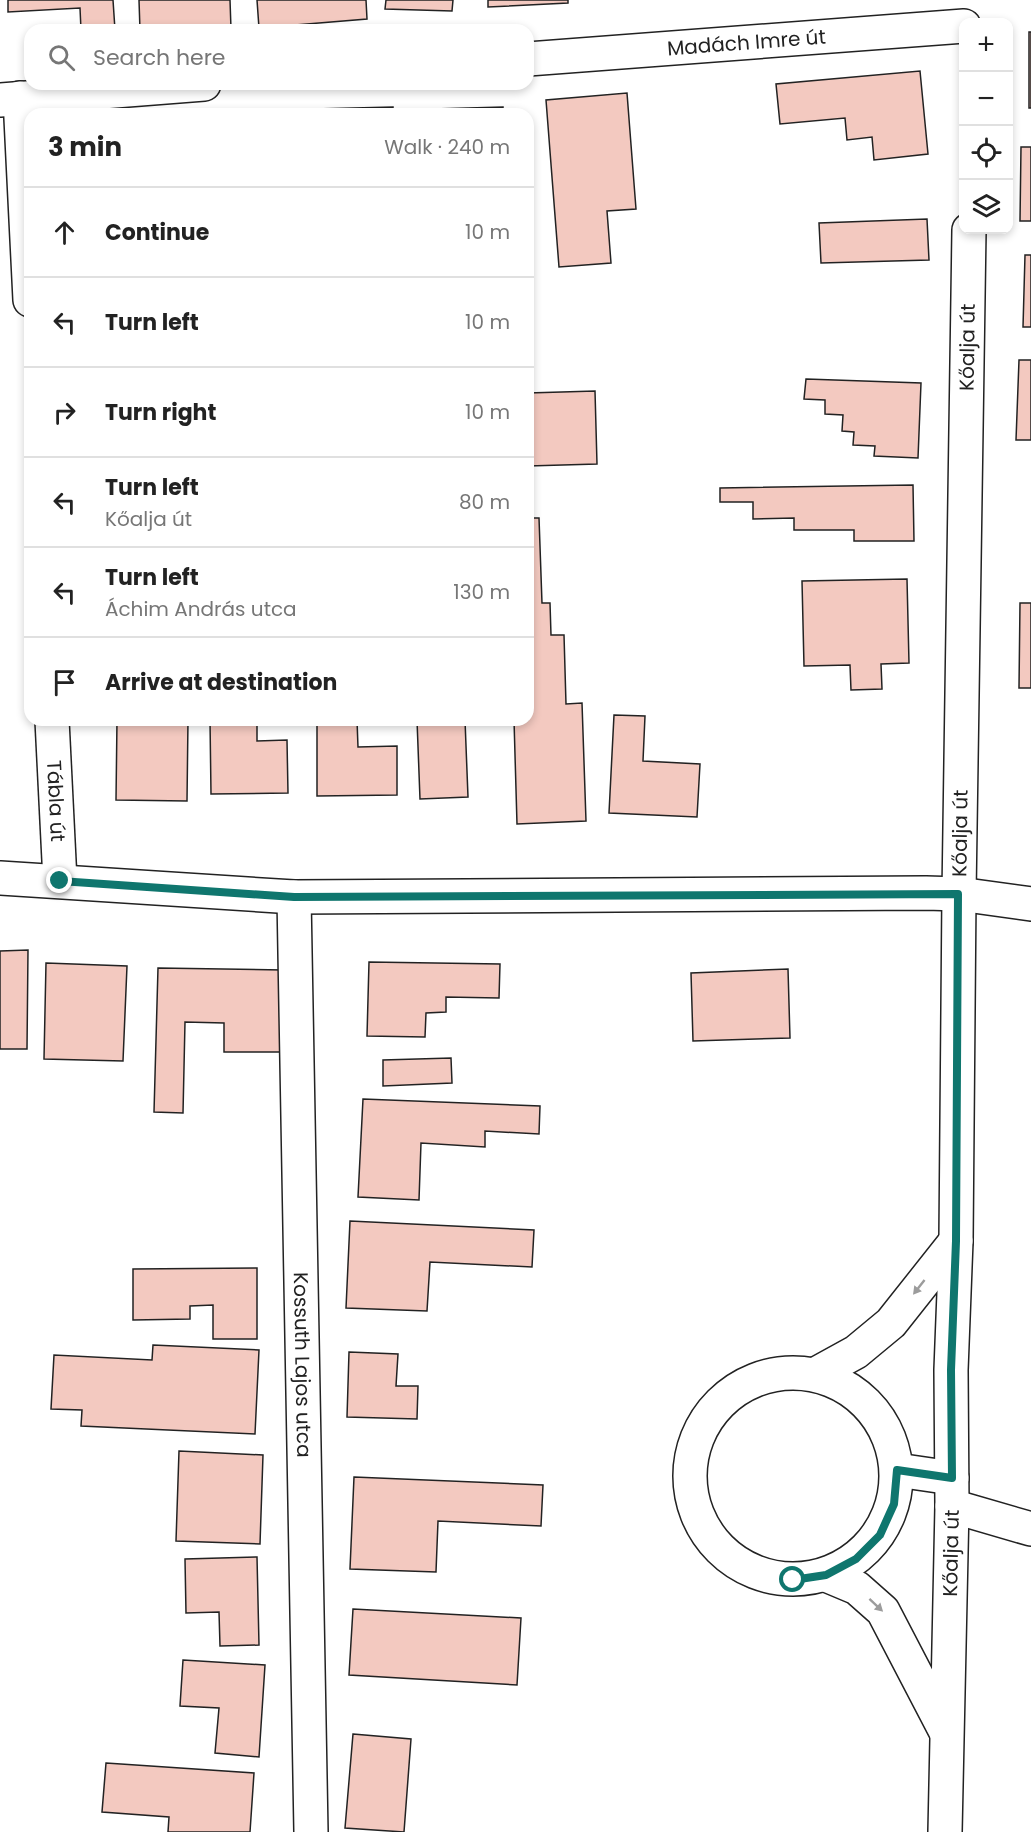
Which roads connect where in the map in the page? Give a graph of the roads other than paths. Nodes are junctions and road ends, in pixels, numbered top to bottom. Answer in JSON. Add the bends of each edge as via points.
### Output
{"nodes":[{"id":1,"x":972,"y":0,"type":"edge"},
{"id":2,"x":972,"y":18,"type":"edge"},
{"id":3,"x":959,"y":26,"type":"edge"},
{"id":4,"x":534,"y":59,"type":"edge"},
{"id":5,"x":126,"y":90,"type":"edge"},
{"id":6,"x":10,"y":99,"type":"edge"},
{"id":7,"x":969,"y":234,"type":"edge"},
{"id":8,"x":24,"y":240,"type":"edge"},
{"id":9,"x":52,"y":726,"type":"edge"},
{"id":10,"x":0,"y":878,"type":"edge"},
{"id":11,"x":60,"y":881,"type":"junction"},
{"id":12,"x":958,"y":894,"type":"junction"},
{"id":13,"x":294,"y":897,"type":"junction"},
{"id":14,"x":1031,"y":904,"type":"edge"},
{"id":15,"x":956,"y":1241,"type":"junction"},
{"id":16,"x":816,"y":1374,"type":"junction"},
{"id":17,"x":897,"y":1470,"type":"junction"},
{"id":18,"x":952,"y":1492,"type":"junction"},
{"id":19,"x":1031,"y":1529,"type":"edge"},
{"id":20,"x":826,"y":1575,"type":"junction"},
{"id":21,"x":947,"y":1733,"type":"junction"},
{"id":22,"x":311,"y":1832,"type":"edge"},
{"id":23,"x":945,"y":1832,"type":"edge"}],
"edges":[{"from":1,"to":2,"type":"street"},
{"from":3,"to":4,"type":"street","name":"Madách Imre út"},
{"from":5,"to":6,"type":"street"},
{"from":6,"to":8,"type":"street"},
{"from":7,"to":12,"type":"street","name":"Kőalja út"},
{"from":9,"to":11,"type":"street","name":"Tábla út"},
{"from":10,"to":11,"type":"street"},
{"from":11,"to":13,"type":"street"},
{"from":12,"to":13,"type":"street"},
{"from":12,"to":14,"type":"street"},
{"from":12,"to":15,"type":"street","name":"Kőalja út"},
{"from":13,"to":22,"type":"street","name":"Kossuth Lajos utca"},
{"from":15,"to":16,"type":"street","one_way":true,"via":[[891,1323],[856,1352]]},
{"from":15,"to":18,"type":"street","name":"Kőalja út"},
{"from":16,"to":17,"type":"street","via":[[847,1387],[873,1409],[890,1438]]},
{"from":16,"to":20,"type":"street","via":[[782,1373],[748,1383],[720,1402],[699,1431],[690,1464],[692,1499],[705,1532],[728,1557],[758,1575],[793,1580]]},
{"from":17,"to":18,"type":"street"},
{"from":17,"to":20,"type":"street","via":[[894,1504],[880,1535],[856,1559]]},
{"from":18,"to":19,"type":"street"},
{"from":18,"to":21,"type":"street","name":"Kőalja út"},
{"from":20,"to":21,"type":"street","one_way":true,"via":[[857,1588],[883,1611]]},
{"from":21,"to":23,"type":"street","name":"Kőalja út"}]}
